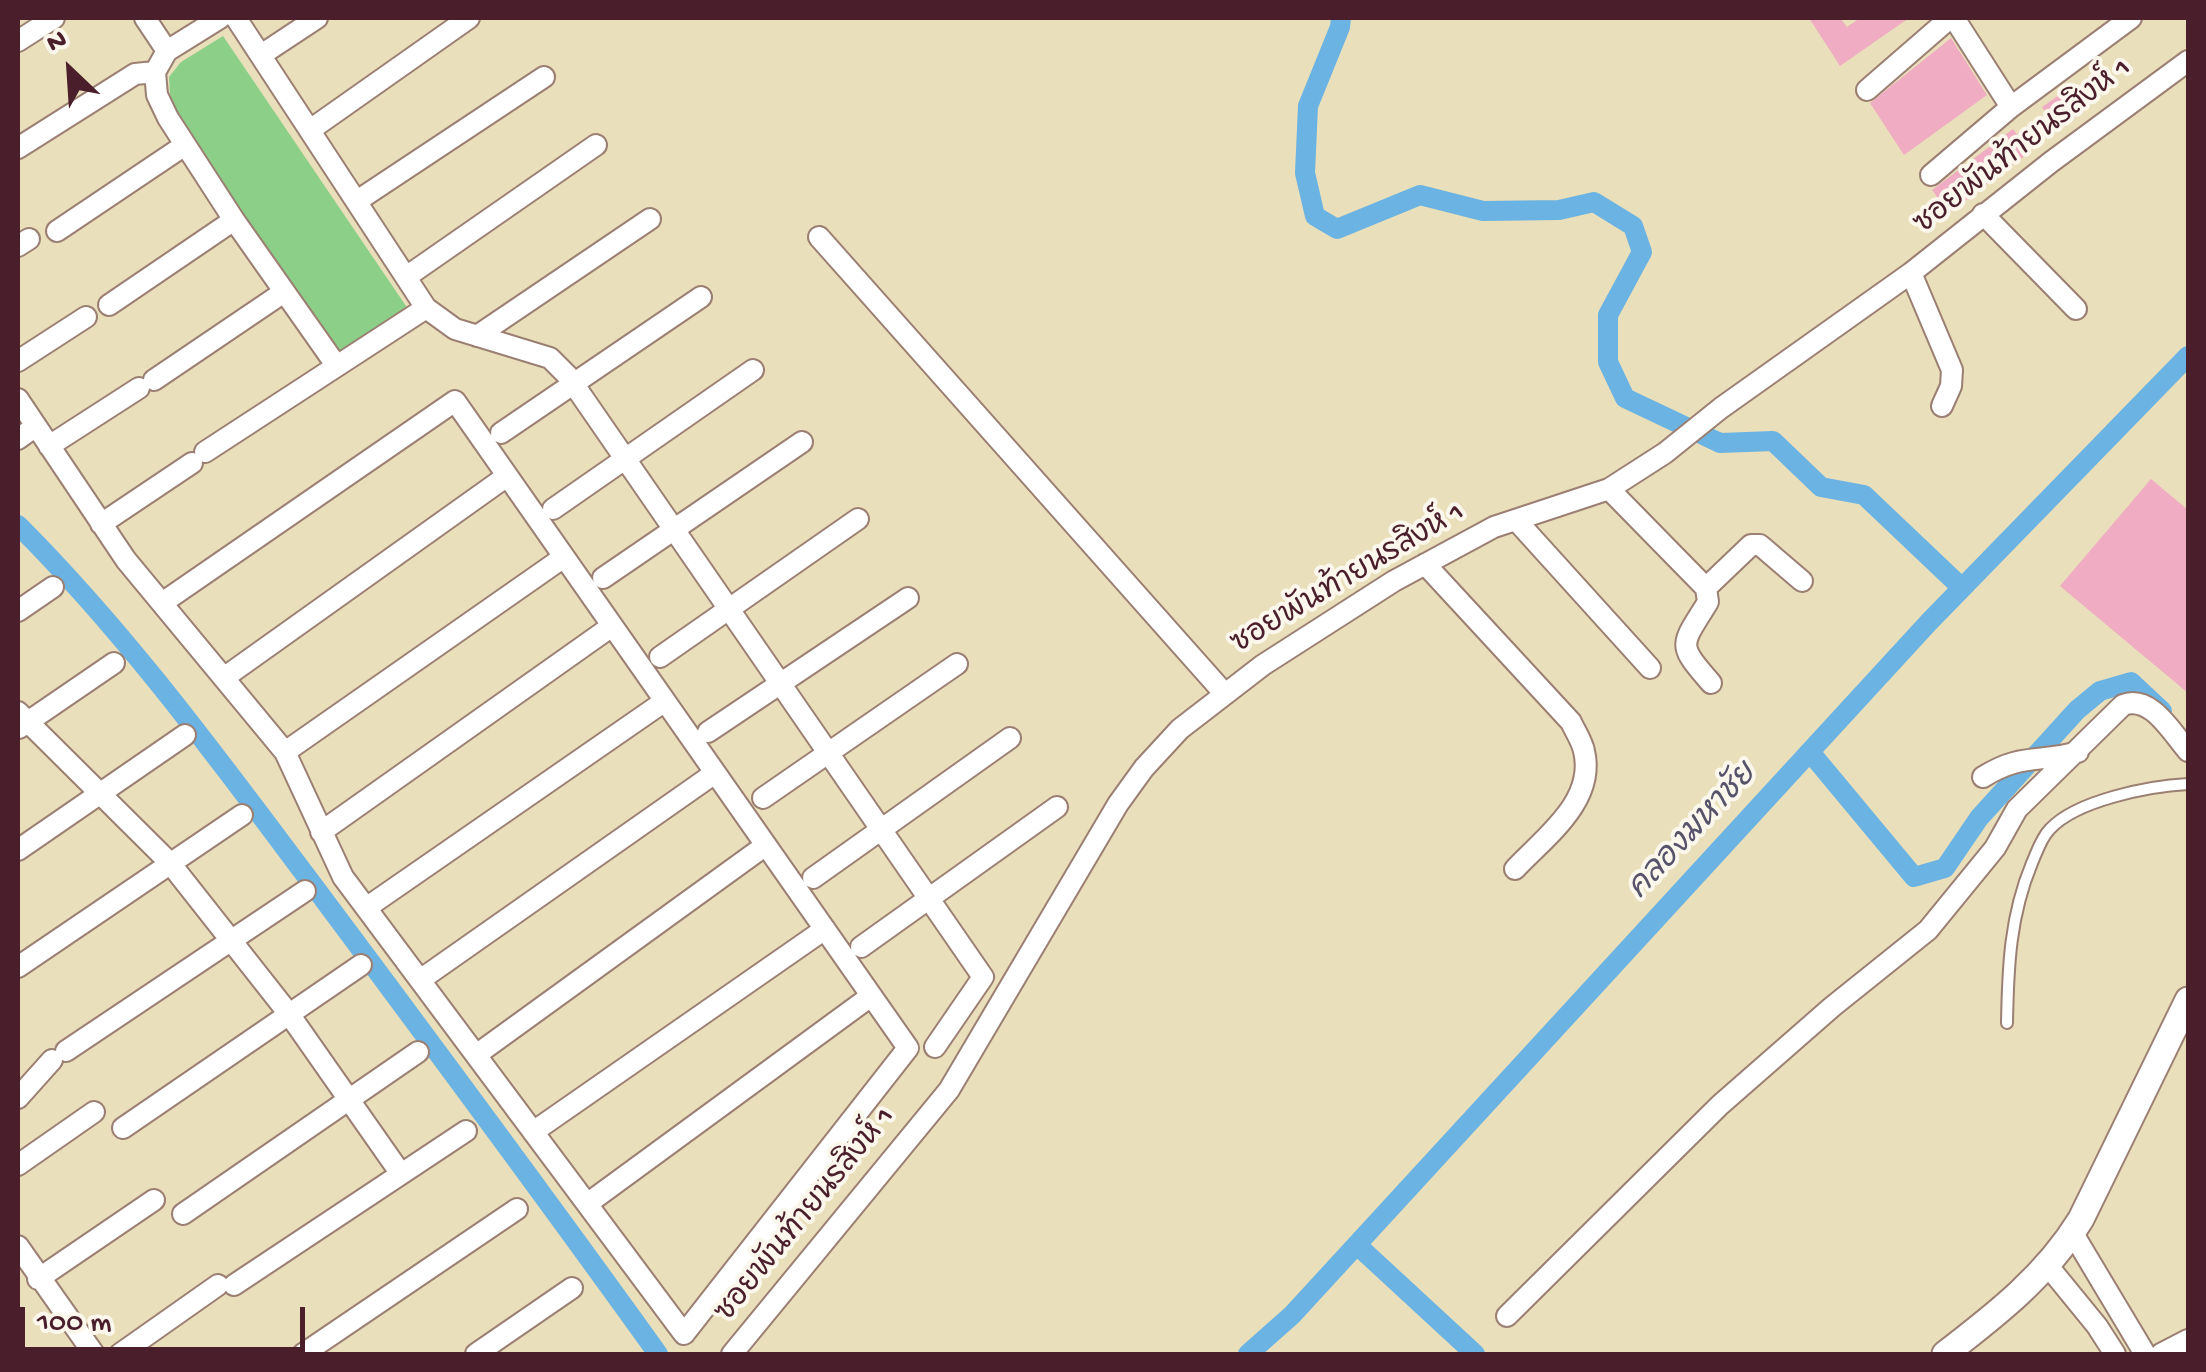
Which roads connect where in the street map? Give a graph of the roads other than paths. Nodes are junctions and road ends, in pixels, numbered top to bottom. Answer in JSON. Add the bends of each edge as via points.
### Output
{"nodes":[{"id":1,"x":54,"y":18,"type":"edge"},
{"id":2,"x":145,"y":18,"type":"edge"},
{"id":3,"x":220,"y":18,"type":"edge"},
{"id":4,"x":236,"y":18,"type":"edge"},
{"id":5,"x":317,"y":18,"type":"edge"},
{"id":6,"x":469,"y":18,"type":"edge"},
{"id":7,"x":1952,"y":18,"type":"edge"},
{"id":8,"x":2131,"y":18,"type":"edge"},
{"id":9,"x":18,"y":42,"type":"edge"},
{"id":10,"x":167,"y":51,"type":"junction"},
{"id":11,"x":261,"y":56,"type":"junction"},
{"id":12,"x":2188,"y":61,"type":"edge"},
{"id":13,"x":155,"y":72,"type":"junction"},
{"id":14,"x":544,"y":78,"type":"dead end"},
{"id":15,"x":1866,"y":90,"type":"dead end"},
{"id":16,"x":2011,"y":107,"type":"junction"},
{"id":17,"x":310,"y":130,"type":"junction"},
{"id":18,"x":185,"y":145,"type":"junction"},
{"id":19,"x":596,"y":145,"type":"dead end"},
{"id":20,"x":18,"y":148,"type":"edge"},
{"id":21,"x":1930,"y":175,"type":"dead end"},
{"id":22,"x":357,"y":201,"type":"junction"},
{"id":23,"x":1983,"y":214,"type":"junction"},
{"id":24,"x":650,"y":219,"type":"dead end"},
{"id":25,"x":234,"y":220,"type":"junction"},
{"id":26,"x":57,"y":231,"type":"dead end"},
{"id":27,"x":819,"y":237,"type":"dead end"},
{"id":28,"x":1911,"y":274,"type":"junction"},
{"id":29,"x":406,"y":277,"type":"junction"},
{"id":30,"x":284,"y":292,"type":"junction"},
{"id":31,"x":701,"y":297,"type":"dead end"},
{"id":32,"x":108,"y":305,"type":"dead end"},
{"id":33,"x":426,"y":308,"type":"junction"},
{"id":34,"x":2076,"y":310,"type":"dead end"},
{"id":35,"x":86,"y":317,"type":"dead end"},
{"id":36,"x":477,"y":336,"type":"junction"},
{"id":37,"x":18,"y":361,"type":"edge"},
{"id":38,"x":336,"y":365,"type":"junction"},
{"id":39,"x":753,"y":370,"type":"dead end"},
{"id":40,"x":574,"y":384,"type":"junction"},
{"id":41,"x":18,"y":399,"type":"edge"},
{"id":42,"x":1942,"y":406,"type":"dead end"},
{"id":43,"x":36,"y":426,"type":"junction"},
{"id":44,"x":501,"y":434,"type":"dead end"},
{"id":45,"x":18,"y":439,"type":"edge"},
{"id":46,"x":802,"y":442,"type":"dead end"},
{"id":47,"x":50,"y":446,"type":"junction"},
{"id":48,"x":625,"y":459,"type":"junction"},
{"id":49,"x":507,"y":476,"type":"junction"},
{"id":50,"x":1609,"y":489,"type":"junction"},
{"id":51,"x":554,"y":509,"type":"dead end"},
{"id":52,"x":858,"y":519,"type":"dead end"},
{"id":53,"x":1516,"y":520,"type":"junction"},
{"id":54,"x":101,"y":524,"type":"junction"},
{"id":55,"x":674,"y":530,"type":"junction"},
{"id":56,"x":564,"y":558,"type":"junction"},
{"id":57,"x":1425,"y":564,"type":"junction"},
{"id":58,"x":603,"y":578,"type":"dead end"},
{"id":59,"x":1802,"y":581,"type":"dead end"},
{"id":60,"x":53,"y":587,"type":"dead end"},
{"id":61,"x":1706,"y":588,"type":"junction"},
{"id":62,"x":908,"y":598,"type":"dead end"},
{"id":63,"x":162,"y":603,"type":"junction"},
{"id":64,"x":729,"y":609,"type":"junction"},
{"id":65,"x":18,"y":610,"type":"edge"},
{"id":66,"x":612,"y":626,"type":"junction"},
{"id":67,"x":660,"y":657,"type":"dead end"},
{"id":68,"x":114,"y":663,"type":"dead end"},
{"id":69,"x":958,"y":664,"type":"dead end"},
{"id":70,"x":1650,"y":668,"type":"dead end"},
{"id":71,"x":224,"y":677,"type":"junction"},
{"id":72,"x":1711,"y":683,"type":"dead end"},
{"id":73,"x":780,"y":684,"type":"junction"},
{"id":74,"x":1224,"y":693,"type":"junction"},
{"id":75,"x":664,"y":701,"type":"junction"},
{"id":76,"x":21,"y":721,"type":"edge"},
{"id":77,"x":708,"y":732,"type":"dead end"},
{"id":78,"x":186,"y":735,"type":"dead end"},
{"id":79,"x":1010,"y":738,"type":"dead end"},
{"id":80,"x":284,"y":752,"type":"junction"},
{"id":81,"x":2078,"y":752,"type":"junction"},
{"id":82,"x":2188,"y":752,"type":"edge"},
{"id":83,"x":828,"y":753,"type":"junction"},
{"id":84,"x":716,"y":773,"type":"junction"},
{"id":85,"x":1983,"y":777,"type":"dead end"},
{"id":86,"x":2188,"y":784,"type":"edge"},
{"id":87,"x":100,"y":791,"type":"junction"},
{"id":88,"x":763,"y":798,"type":"dead end"},
{"id":89,"x":1057,"y":806,"type":"dead end"},
{"id":90,"x":242,"y":816,"type":"dead end"},
{"id":91,"x":882,"y":830,"type":"junction"},
{"id":92,"x":322,"y":832,"type":"junction"},
{"id":93,"x":766,"y":845,"type":"junction"},
{"id":94,"x":18,"y":850,"type":"edge"},
{"id":95,"x":170,"y":863,"type":"junction"},
{"id":96,"x":1515,"y":869,"type":"dead end"},
{"id":97,"x":814,"y":878,"type":"dead end"},
{"id":98,"x":305,"y":891,"type":"dead end"},
{"id":99,"x":929,"y":898,"type":"junction"},
{"id":100,"x":366,"y":908,"type":"junction"},
{"id":101,"x":824,"y":929,"type":"junction"},
{"id":102,"x":232,"y":938,"type":"junction"},
{"id":103,"x":861,"y":947,"type":"dead end"},
{"id":104,"x":361,"y":966,"type":"dead end"},
{"id":105,"x":18,"y":967,"type":"edge"},
{"id":106,"x":420,"y":980,"type":"junction"},
{"id":107,"x":872,"y":996,"type":"junction"},
{"id":108,"x":2188,"y":1000,"type":"edge"},
{"id":109,"x":289,"y":1014,"type":"junction"},
{"id":110,"x":2008,"y":1023,"type":"dead end"},
{"id":111,"x":936,"y":1047,"type":"dead end"},
{"id":112,"x":418,"y":1052,"type":"dead end"},
{"id":113,"x":476,"y":1055,"type":"junction"},
{"id":114,"x":18,"y":1098,"type":"edge"},
{"id":115,"x":350,"y":1098,"type":"junction"},
{"id":116,"x":94,"y":1112,"type":"dead end"},
{"id":117,"x":123,"y":1128,"type":"dead end"},
{"id":118,"x":466,"y":1131,"type":"dead end"},
{"id":119,"x":533,"y":1132,"type":"junction"},
{"id":120,"x":18,"y":1165,"type":"edge"},
{"id":121,"x":401,"y":1174,"type":"junction"},
{"id":122,"x":154,"y":1200,"type":"dead end"},
{"id":123,"x":587,"y":1204,"type":"junction"},
{"id":124,"x":517,"y":1209,"type":"dead end"},
{"id":125,"x":183,"y":1214,"type":"dead end"},
{"id":126,"x":2072,"y":1232,"type":"junction"},
{"id":127,"x":18,"y":1246,"type":"edge"},
{"id":128,"x":2048,"y":1266,"type":"junction"},
{"id":129,"x":38,"y":1278,"type":"junction"},
{"id":130,"x":572,"y":1288,"type":"dead end"},
{"id":131,"x":1507,"y":1316,"type":"dead end"},
{"id":132,"x":2188,"y":1340,"type":"edge"},
{"id":133,"x":94,"y":1354,"type":"edge"},
{"id":134,"x":120,"y":1354,"type":"edge"},
{"id":135,"x":304,"y":1354,"type":"edge"},
{"id":136,"x":476,"y":1354,"type":"edge"},
{"id":137,"x":732,"y":1354,"type":"edge"},
{"id":138,"x":1945,"y":1354,"type":"edge"},
{"id":139,"x":2115,"y":1354,"type":"edge"},
{"id":140,"x":2145,"y":1354,"type":"edge"},
{"id":141,"x":2160,"y":1354,"type":"edge"}],
"edges":[{"from":1,"to":9,"type":"street"},
{"from":2,"to":10,"type":"street"},
{"from":3,"to":10,"type":"street"},
{"from":4,"to":11,"type":"street"},
{"from":5,"to":11,"type":"street"},
{"from":6,"to":17,"type":"street"},
{"from":7,"to":15,"type":"street"},
{"from":7,"to":16,"type":"street"},
{"from":8,"to":16,"type":"street"},
{"from":10,"to":13,"type":"street"},
{"from":11,"to":17,"type":"street"},
{"from":12,"to":23,"type":"street","name":"ซอยพันท้ายนรสิงห์ 1"},
{"from":13,"to":18,"type":"street","via":[[157,95]]},
{"from":13,"to":20,"type":"street","via":[[135,74]]},
{"from":14,"to":22,"type":"street"},
{"from":16,"to":21,"type":"street"},
{"from":17,"to":22,"type":"street"},
{"from":18,"to":25,"type":"street"},
{"from":18,"to":26,"type":"street"},
{"from":19,"to":29,"type":"street"},
{"from":22,"to":29,"type":"street"},
{"from":23,"to":28,"type":"street","name":"ซอยพันท้ายนรสิงห์ 1"},
{"from":23,"to":34,"type":"street"},
{"from":24,"to":36,"type":"street"},
{"from":25,"to":30,"type":"street"},
{"from":25,"to":32,"type":"street"},
{"from":27,"to":74,"type":"street"},
{"from":28,"to":42,"type":"street","via":[[1952,370]]},
{"from":28,"to":50,"type":"street","name":"ซอยพันท้ายนรสิงห์ 1"},
{"from":29,"to":33,"type":"street"},
{"from":30,"to":38,"type":"street"},
{"from":30,"to":47,"type":"street"},
{"from":31,"to":40,"type":"street"},
{"from":33,"to":36,"type":"street"},
{"from":33,"to":38,"type":"street"},
{"from":35,"to":37,"type":"street"},
{"from":36,"to":40,"type":"street","via":[[550,358]]},
{"from":38,"to":54,"type":"street"},
{"from":39,"to":48,"type":"street"},
{"from":40,"to":44,"type":"street"},
{"from":40,"to":48,"type":"street"},
{"from":41,"to":43,"type":"street"},
{"from":43,"to":45,"type":"street"},
{"from":43,"to":47,"type":"street"},
{"from":46,"to":55,"type":"street"},
{"from":47,"to":54,"type":"street"},
{"from":48,"to":51,"type":"street"},
{"from":48,"to":55,"type":"street"},
{"from":49,"to":56,"type":"street"},
{"from":49,"to":63,"type":"street","via":[[454,401]]},
{"from":49,"to":71,"type":"street"},
{"from":50,"to":53,"type":"street","name":"ซอยพันท้ายนรสิงห์ 1"},
{"from":50,"to":61,"type":"street"},
{"from":52,"to":64,"type":"street"},
{"from":53,"to":57,"type":"street","name":"ซอยพันท้ายนรสิงห์ 1"},
{"from":53,"to":70,"type":"street"},
{"from":54,"to":63,"type":"street"},
{"from":55,"to":58,"type":"street"},
{"from":55,"to":64,"type":"street"},
{"from":56,"to":66,"type":"street"},
{"from":56,"to":80,"type":"street"},
{"from":57,"to":74,"type":"street","name":"ซอยพันท้ายนรสิงห์ 1"},
{"from":57,"to":96,"type":"street","via":[[1571,722],[1584,751],[1586,782],[1572,809]]},
{"from":59,"to":61,"type":"street","via":[[1760,544]]},
{"from":60,"to":65,"type":"street"},
{"from":61,"to":72,"type":"street","via":[[1708,602],[1684,648]]},
{"from":62,"to":73,"type":"street"},
{"from":63,"to":71,"type":"street"},
{"from":64,"to":67,"type":"street"},
{"from":64,"to":73,"type":"street"},
{"from":66,"to":75,"type":"street"},
{"from":66,"to":92,"type":"street"},
{"from":68,"to":76,"type":"street"},
{"from":69,"to":83,"type":"street"},
{"from":71,"to":80,"type":"street"},
{"from":73,"to":77,"type":"street"},
{"from":73,"to":83,"type":"street"},
{"from":74,"to":137,"type":"street","name":"ซอยพันท้ายนรสิงห์ 1","via":[[1144,768],[949,1090]]},
{"from":75,"to":84,"type":"street"},
{"from":75,"to":100,"type":"street"},
{"from":76,"to":87,"type":"street"},
{"from":78,"to":87,"type":"street"},
{"from":79,"to":91,"type":"street"},
{"from":80,"to":92,"type":"street"},
{"from":81,"to":82,"type":"street","via":[[2130,702],[2151,708]]},
{"from":81,"to":85,"type":"street","via":[[2026,757]]},
{"from":81,"to":131,"type":"street","via":[[2017,809],[1995,848],[1928,930],[1720,1105]]},
{"from":83,"to":88,"type":"street"},
{"from":83,"to":91,"type":"street"},
{"from":84,"to":93,"type":"street"},
{"from":84,"to":106,"type":"street"},
{"from":86,"to":110,"type":"lane","via":[[2112,799],[2048,830],[2012,918]]},
{"from":87,"to":94,"type":"street"},
{"from":87,"to":95,"type":"street"},
{"from":89,"to":99,"type":"street"},
{"from":90,"to":95,"type":"street"},
{"from":91,"to":97,"type":"street"},
{"from":91,"to":99,"type":"street"},
{"from":92,"to":100,"type":"street","via":[[342,877]]},
{"from":93,"to":101,"type":"street"},
{"from":93,"to":113,"type":"street"},
{"from":95,"to":102,"type":"street"},
{"from":95,"to":105,"type":"street"},
{"from":98,"to":102,"type":"street"},
{"from":99,"to":103,"type":"street"},
{"from":99,"to":111,"type":"street","via":[[983,977]]},
{"from":100,"to":106,"type":"street"},
{"from":101,"to":107,"type":"street"},
{"from":101,"to":119,"type":"street"},
{"from":102,"to":109,"type":"street"},
{"from":102,"to":114,"type":"street","via":[[59,1055]]},
{"from":104,"to":109,"type":"street"},
{"from":106,"to":113,"type":"street"},
{"from":107,"to":123,"type":"street"},
{"from":107,"to":123,"type":"street","via":[[908,1048],[684,1334]]},
{"from":108,"to":126,"type":"street"},
{"from":109,"to":115,"type":"street"},
{"from":109,"to":117,"type":"street"},
{"from":112,"to":115,"type":"street"},
{"from":113,"to":119,"type":"street"},
{"from":115,"to":121,"type":"street"},
{"from":115,"to":125,"type":"street"},
{"from":116,"to":120,"type":"street"},
{"from":118,"to":121,"type":"street"},
{"from":119,"to":123,"type":"street"},
{"from":121,"to":134,"type":"street"},
{"from":122,"to":129,"type":"street"},
{"from":124,"to":135,"type":"street"},
{"from":126,"to":128,"type":"street"},
{"from":126,"to":140,"type":"street"},
{"from":127,"to":129,"type":"street"},
{"from":128,"to":138,"type":"street"},
{"from":128,"to":139,"type":"street"},
{"from":129,"to":133,"type":"street"},
{"from":130,"to":136,"type":"street"},
{"from":132,"to":141,"type":"street"}]}
